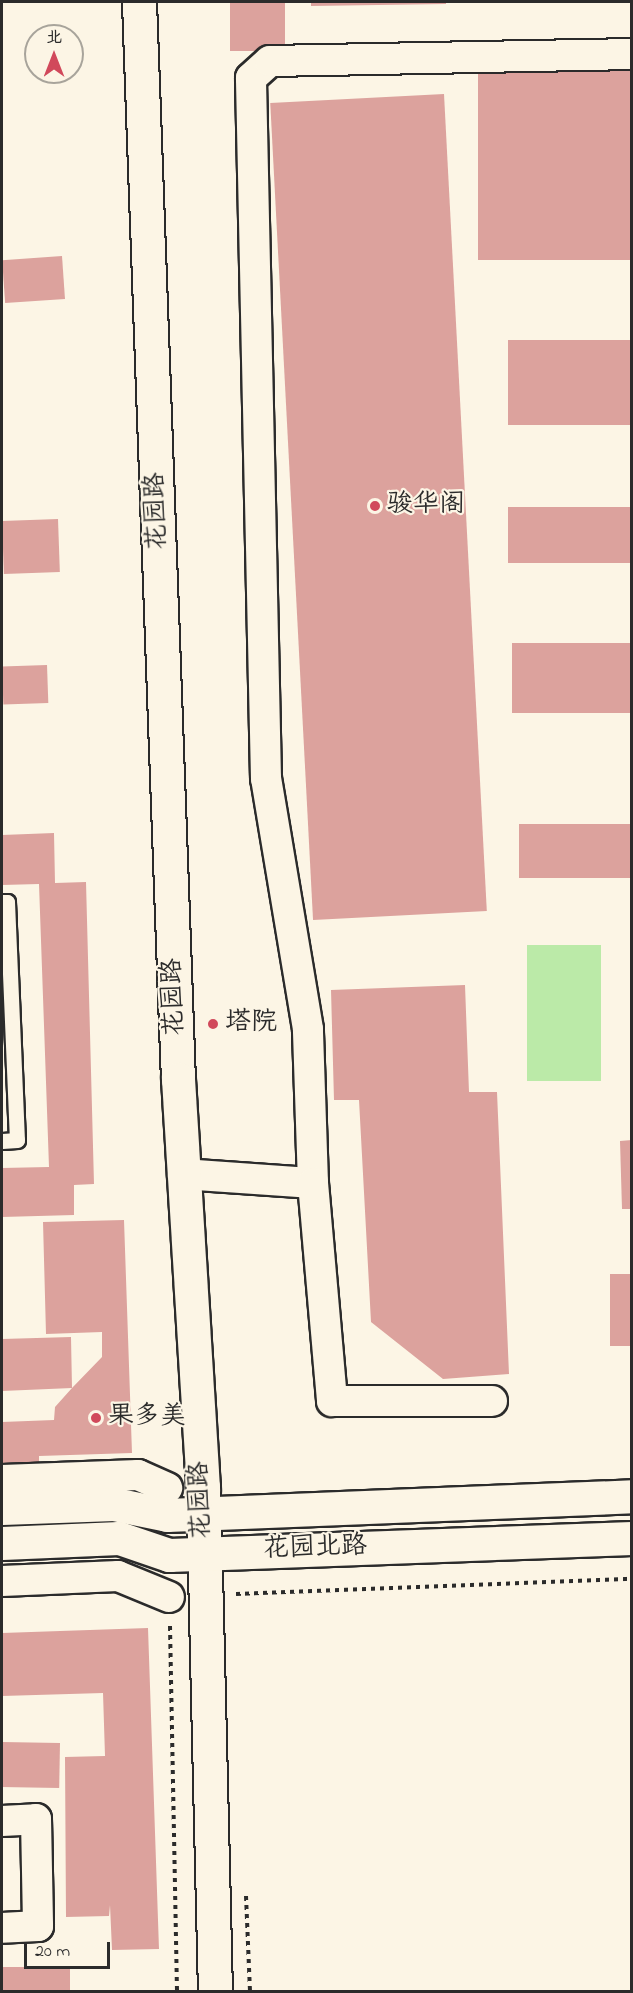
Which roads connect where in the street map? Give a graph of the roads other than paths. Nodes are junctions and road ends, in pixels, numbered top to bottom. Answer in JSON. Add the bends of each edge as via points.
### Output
{"nodes":[{"id":1,"x":139,"y":2,"type":"edge"},
{"id":2,"x":632,"y":54,"type":"edge"},
{"id":3,"x":2,"y":902,"type":"edge"},
{"id":4,"x":2,"y":1141,"type":"edge"},
{"id":5,"x":183,"y":1174,"type":"junction"},
{"id":6,"x":313,"y":1184,"type":"junction"},
{"id":7,"x":492,"y":1401,"type":"dead end"},
{"id":8,"x":2,"y":1480,"type":"edge"},
{"id":9,"x":166,"y":1488,"type":"dead end"},
{"id":10,"x":632,"y":1496,"type":"edge"},
{"id":11,"x":2,"y":1508,"type":"edge"},
{"id":12,"x":204,"y":1513,"type":"junction"},
{"id":13,"x":632,"y":1538,"type":"edge"},
{"id":14,"x":2,"y":1543,"type":"edge"},
{"id":15,"x":204,"y":1554,"type":"junction"},
{"id":16,"x":2,"y":1581,"type":"edge"},
{"id":17,"x":170,"y":1597,"type":"road end"},
{"id":18,"x":2,"y":1821,"type":"edge"},
{"id":19,"x":2,"y":1928,"type":"edge"},
{"id":20,"x":215,"y":1992,"type":"edge"}],
"edges":[{"from":1,"to":5,"type":"street","name":"花园路"},
{"from":2,"to":6,"type":"street","via":[[270,61],[251,78],[266,779],[308,1029]]},
{"from":3,"to":4,"type":"lane","via":[[7,902],[17,1140]]},
{"from":5,"to":6,"type":"street"},
{"from":5,"to":12,"type":"street","name":"花园路"},
{"from":6,"to":7,"type":"street","via":[[332,1401]]},
{"from":8,"to":9,"type":"street","via":[[138,1475]]},
{"from":10,"to":12,"type":"street","name":"花园北路"},
{"from":11,"to":12,"type":"street","name":"花园北路","via":[[114,1504],[167,1515]]},
{"from":12,"to":15,"type":"street","name":"花园路"},
{"from":13,"to":15,"type":"street","name":"花园北路"},
{"from":14,"to":15,"type":"street","name":"花园北路","via":[[119,1538],[169,1555]]},
{"from":15,"to":20,"type":"street","name":"花园路"},
{"from":16,"to":17,"type":"street","via":[[118,1576]]},
{"from":18,"to":19,"type":"street","via":[[36,1819],[38,1926]]}]}
